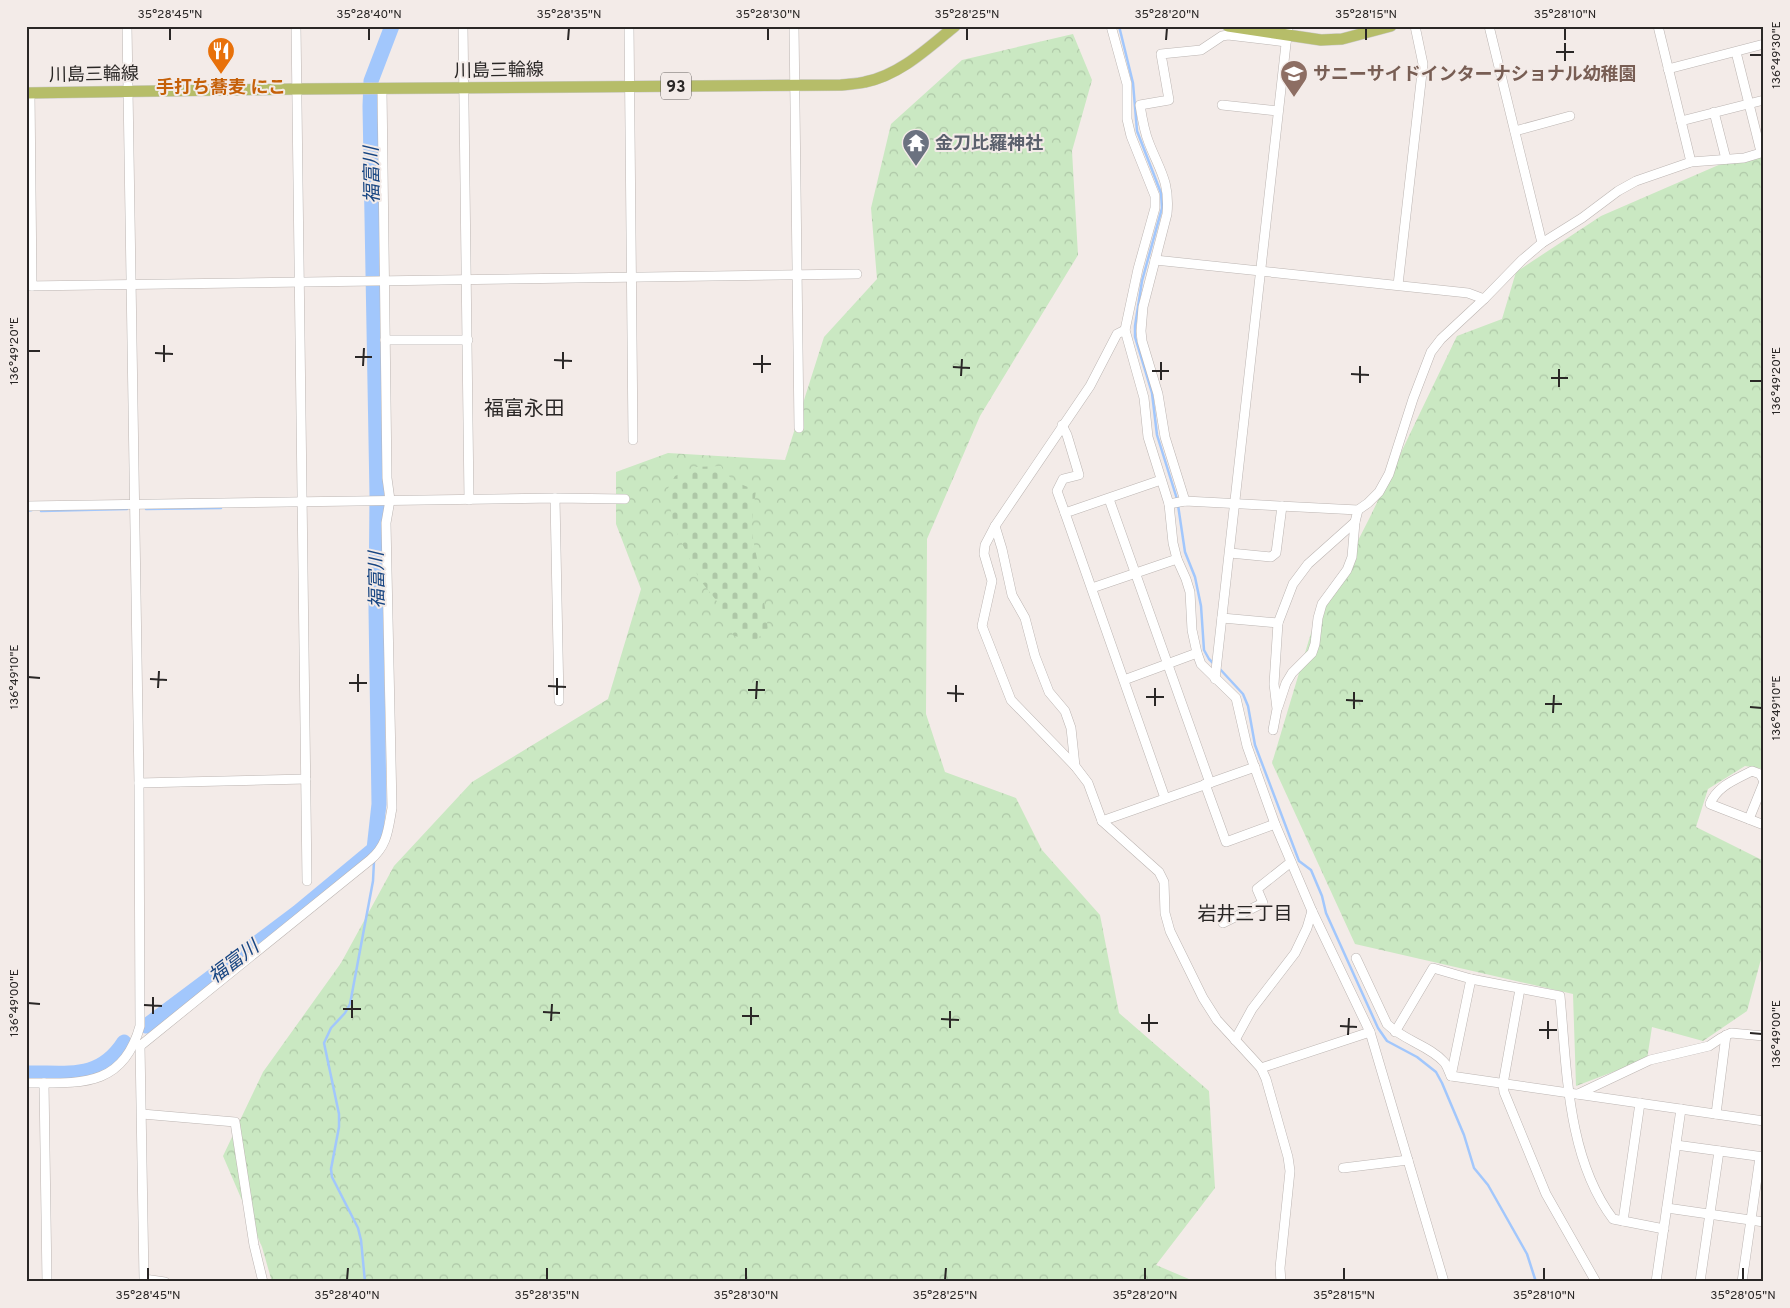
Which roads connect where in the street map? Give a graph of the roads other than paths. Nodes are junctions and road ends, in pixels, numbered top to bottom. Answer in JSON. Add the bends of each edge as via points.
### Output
{"nodes":[{"id":1,"x":127,"y":26,"type":"edge"},
{"id":2,"x":296,"y":26,"type":"edge"},
{"id":3,"x":463,"y":26,"type":"edge"},
{"id":4,"x":629,"y":26,"type":"edge"},
{"id":5,"x":794,"y":26,"type":"edge"},
{"id":6,"x":955,"y":26,"type":"edge"},
{"id":7,"x":1111,"y":26,"type":"edge"},
{"id":8,"x":1228,"y":26,"type":"edge"},
{"id":9,"x":1391,"y":26,"type":"edge"},
{"id":10,"x":1415,"y":26,"type":"edge"},
{"id":11,"x":1489,"y":26,"type":"edge"},
{"id":12,"x":1658,"y":26,"type":"edge"},
{"id":13,"x":1287,"y":35,"type":"edge"},
{"id":14,"x":1764,"y":44,"type":"edge"},
{"id":15,"x":1736,"y":52,"type":"junction"},
{"id":16,"x":1668,"y":68,"type":"junction"},
{"id":17,"x":795,"y":85,"type":"junction"},
{"id":18,"x":630,"y":86,"type":"junction"},
{"id":19,"x":464,"y":88,"type":"junction"},
{"id":20,"x":297,"y":89,"type":"junction"},
{"id":21,"x":380,"y":89,"type":"junction"},
{"id":22,"x":128,"y":91,"type":"junction"},
{"id":23,"x":28,"y":93,"type":"edge"},
{"id":24,"x":1764,"y":100,"type":"edge"},
{"id":25,"x":1749,"y":104,"type":"junction"},
{"id":26,"x":1222,"y":106,"type":"dead end"},
{"id":27,"x":1278,"y":111,"type":"junction"},
{"id":28,"x":1714,"y":112,"type":"junction"},
{"id":29,"x":1570,"y":116,"type":"dead end"},
{"id":30,"x":1681,"y":121,"type":"junction"},
{"id":31,"x":1515,"y":131,"type":"junction"},
{"id":32,"x":1762,"y":152,"type":"edge"},
{"id":33,"x":1726,"y":159,"type":"junction"},
{"id":34,"x":1690,"y":162,"type":"junction"},
{"id":35,"x":1542,"y":243,"type":"junction"},
{"id":36,"x":1155,"y":260,"type":"junction"},
{"id":37,"x":1260,"y":271,"type":"junction"},
{"id":38,"x":798,"y":274,"type":"junction"},
{"id":39,"x":857,"y":274,"type":"dead end"},
{"id":40,"x":631,"y":277,"type":"junction"},
{"id":41,"x":467,"y":280,"type":"junction"},
{"id":42,"x":383,"y":281,"type":"junction"},
{"id":43,"x":300,"y":282,"type":"junction"},
{"id":44,"x":131,"y":285,"type":"junction"},
{"id":45,"x":1398,"y":285,"type":"junction"},
{"id":46,"x":29,"y":286,"type":"edge"},
{"id":47,"x":1484,"y":299,"type":"junction"},
{"id":48,"x":1125,"y":330,"type":"junction"},
{"id":49,"x":385,"y":340,"type":"junction"},
{"id":50,"x":468,"y":340,"type":"junction"},
{"id":51,"x":1062,"y":426,"type":"junction"},
{"id":52,"x":800,"y":428,"type":"dead end"},
{"id":53,"x":633,"y":440,"type":"dead end"},
{"id":54,"x":1161,"y":480,"type":"junction"},
{"id":55,"x":555,"y":498,"type":"junction"},
{"id":56,"x":625,"y":498,"type":"dead end"},
{"id":57,"x":1109,"y":499,"type":"junction"},
{"id":58,"x":387,"y":500,"type":"junction"},
{"id":59,"x":469,"y":500,"type":"junction"},
{"id":60,"x":303,"y":502,"type":"junction"},
{"id":61,"x":1177,"y":502,"type":"junction"},
{"id":62,"x":1235,"y":503,"type":"junction"},
{"id":63,"x":135,"y":505,"type":"junction"},
{"id":64,"x":26,"y":506,"type":"edge"},
{"id":65,"x":1282,"y":506,"type":"junction"},
{"id":66,"x":1358,"y":510,"type":"junction"},
{"id":67,"x":1065,"y":514,"type":"junction"},
{"id":68,"x":1355,"y":522,"type":"junction"},
{"id":69,"x":994,"y":526,"type":"junction"},
{"id":70,"x":1230,"y":553,"type":"junction"},
{"id":71,"x":1176,"y":559,"type":"junction"},
{"id":72,"x":1135,"y":573,"type":"junction"},
{"id":73,"x":1092,"y":588,"type":"junction"},
{"id":74,"x":1222,"y":618,"type":"junction"},
{"id":75,"x":1278,"y":623,"type":"junction"},
{"id":76,"x":1197,"y":653,"type":"junction"},
{"id":77,"x":1167,"y":664,"type":"junction"},
{"id":78,"x":1216,"y":675,"type":"junction"},
{"id":79,"x":1124,"y":680,"type":"junction"},
{"id":80,"x":560,"y":701,"type":"dead end"},
{"id":81,"x":1277,"y":710,"type":"junction"},
{"id":82,"x":1273,"y":730,"type":"dead end"},
{"id":83,"x":1075,"y":766,"type":"junction"},
{"id":84,"x":1255,"y":767,"type":"junction"},
{"id":85,"x":306,"y":779,"type":"junction"},
{"id":86,"x":1764,"y":782,"type":"edge"},
{"id":87,"x":139,"y":783,"type":"junction"},
{"id":88,"x":1207,"y":784,"type":"junction"},
{"id":89,"x":1165,"y":798,"type":"junction"},
{"id":90,"x":1749,"y":819,"type":"junction"},
{"id":91,"x":1102,"y":820,"type":"junction"},
{"id":92,"x":1275,"y":824,"type":"junction"},
{"id":93,"x":1764,"y":824,"type":"edge"},
{"id":94,"x":1291,"y":862,"type":"junction"},
{"id":95,"x":307,"y":881,"type":"dead end"},
{"id":96,"x":1312,"y":911,"type":"junction"},
{"id":97,"x":1223,"y":923,"type":"dead end"},
{"id":98,"x":1356,"y":958,"type":"dead end"},
{"id":99,"x":1472,"y":979,"type":"junction"},
{"id":100,"x":1520,"y":989,"type":"junction"},
{"id":101,"x":1370,"y":1032,"type":"junction"},
{"id":102,"x":1395,"y":1032,"type":"junction"},
{"id":103,"x":1726,"y":1035,"type":"junction"},
{"id":104,"x":1764,"y":1036,"type":"edge"},
{"id":105,"x":1235,"y":1040,"type":"junction"},
{"id":106,"x":138,"y":1044,"type":"junction"},
{"id":107,"x":1261,"y":1068,"type":"junction"},
{"id":108,"x":1451,"y":1076,"type":"junction"},
{"id":109,"x":26,"y":1083,"type":"edge"},
{"id":110,"x":44,"y":1083,"type":"junction"},
{"id":111,"x":1503,"y":1084,"type":"junction"},
{"id":112,"x":1574,"y":1094,"type":"junction"},
{"id":113,"x":1640,"y":1103,"type":"junction"},
{"id":114,"x":1681,"y":1109,"type":"junction"},
{"id":115,"x":142,"y":1114,"type":"junction"},
{"id":116,"x":1716,"y":1114,"type":"junction"},
{"id":117,"x":1764,"y":1121,"type":"edge"},
{"id":118,"x":1676,"y":1145,"type":"junction"},
{"id":119,"x":1719,"y":1151,"type":"junction"},
{"id":120,"x":1762,"y":1157,"type":"edge"},
{"id":121,"x":1408,"y":1160,"type":"junction"},
{"id":122,"x":1344,"y":1168,"type":"dead end"},
{"id":123,"x":1667,"y":1208,"type":"junction"},
{"id":124,"x":1710,"y":1214,"type":"junction"},
{"id":125,"x":1751,"y":1220,"type":"junction"},
{"id":126,"x":1623,"y":1221,"type":"junction"},
{"id":127,"x":1764,"y":1222,"type":"edge"},
{"id":128,"x":1664,"y":1229,"type":"junction"},
{"id":129,"x":47,"y":1282,"type":"edge"},
{"id":130,"x":166,"y":1282,"type":"edge"},
{"id":131,"x":263,"y":1282,"type":"edge"},
{"id":132,"x":1281,"y":1282,"type":"edge"},
{"id":133,"x":1444,"y":1282,"type":"edge"},
{"id":134,"x":1596,"y":1282,"type":"edge"},
{"id":135,"x":1656,"y":1282,"type":"edge"},
{"id":136,"x":1700,"y":1282,"type":"edge"},
{"id":137,"x":1742,"y":1282,"type":"edge"}],
"edges":[{"from":1,"to":22,"type":"street"},
{"from":2,"to":20,"type":"street"},
{"from":3,"to":19,"type":"street"},
{"from":4,"to":18,"type":"street"},
{"from":5,"to":17,"type":"street"},
{"from":6,"to":17,"type":"main road","name":"川島三輪線","number":"93","via":[[921,54],[887,75],[841,85]]},
{"from":7,"to":48,"type":"street","via":[[1127,84],[1127,119],[1131,136],[1156,196]]},
{"from":8,"to":13,"type":"main road"},
{"from":9,"to":13,"type":"main road","via":[[1342,39],[1321,40]]},
{"from":10,"to":45,"type":"street","via":[[1423,64]]},
{"from":11,"to":31,"type":"street"},
{"from":12,"to":16,"type":"street"},
{"from":13,"to":27,"type":"street"},
{"from":13,"to":36,"type":"street","via":[[1228,35],[1201,50],[1160,54],[1169,100],[1140,105],[1148,142],[1168,188],[1167,214]]},
{"from":14,"to":15,"type":"street"},
{"from":15,"to":16,"type":"street"},
{"from":15,"to":25,"type":"street"},
{"from":16,"to":30,"type":"street"},
{"from":17,"to":18,"type":"main road","name":"川島三輪線","number":"93"},
{"from":17,"to":38,"type":"street"},
{"from":18,"to":19,"type":"main road","name":"川島三輪線","number":"93"},
{"from":18,"to":40,"type":"street"},
{"from":19,"to":21,"type":"main road","name":"川島三輪線","number":"93"},
{"from":19,"to":41,"type":"street"},
{"from":20,"to":21,"type":"main road","name":"川島三輪線","number":"93"},
{"from":20,"to":22,"type":"main road","name":"川島三輪線","number":"93"},
{"from":20,"to":43,"type":"street"},
{"from":21,"to":42,"type":"street"},
{"from":22,"to":23,"type":"main road","name":"川島三輪線","number":"93"},
{"from":22,"to":44,"type":"street"},
{"from":23,"to":46,"type":"street"},
{"from":24,"to":25,"type":"street"},
{"from":25,"to":28,"type":"street"},
{"from":25,"to":32,"type":"street"},
{"from":26,"to":27,"type":"street"},
{"from":27,"to":37,"type":"street"},
{"from":28,"to":30,"type":"street"},
{"from":28,"to":33,"type":"street"},
{"from":29,"to":31,"type":"street"},
{"from":30,"to":34,"type":"street"},
{"from":31,"to":35,"type":"street"},
{"from":32,"to":33,"type":"street"},
{"from":33,"to":34,"type":"street"},
{"from":34,"to":35,"type":"street","via":[[1636,181]]},
{"from":35,"to":47,"type":"street"},
{"from":36,"to":37,"type":"street"},
{"from":36,"to":61,"type":"street","via":[[1141,331],[1158,394]]},
{"from":37,"to":45,"type":"street"},
{"from":37,"to":62,"type":"street"},
{"from":38,"to":39,"type":"street"},
{"from":38,"to":40,"type":"street"},
{"from":38,"to":52,"type":"street"},
{"from":40,"to":41,"type":"street"},
{"from":40,"to":53,"type":"street"},
{"from":41,"to":42,"type":"street"},
{"from":41,"to":50,"type":"street"},
{"from":42,"to":43,"type":"street"},
{"from":42,"to":49,"type":"street"},
{"from":43,"to":44,"type":"street"},
{"from":43,"to":60,"type":"street"},
{"from":44,"to":46,"type":"street"},
{"from":44,"to":63,"type":"street"},
{"from":45,"to":47,"type":"street","via":[[1468,293]]},
{"from":47,"to":66,"type":"street","via":[[1431,352],[1389,474],[1379,492]]},
{"from":48,"to":51,"type":"street","via":[[1117,334],[1090,386]]},
{"from":48,"to":54,"type":"street","via":[[1144,398],[1148,437]]},
{"from":49,"to":50,"type":"street"},
{"from":49,"to":58,"type":"street"},
{"from":50,"to":59,"type":"street"},
{"from":51,"to":67,"type":"street","via":[[1078,475],[1063,480],[1057,491]]},
{"from":51,"to":69,"type":"street"},
{"from":54,"to":57,"type":"street"},
{"from":54,"to":61,"type":"street"},
{"from":55,"to":56,"type":"street"},
{"from":55,"to":59,"type":"street"},
{"from":55,"to":80,"type":"street"},
{"from":57,"to":67,"type":"street"},
{"from":57,"to":72,"type":"street"},
{"from":58,"to":59,"type":"street"},
{"from":58,"to":60,"type":"street"},
{"from":58,"to":106,"type":"street","via":[[392,808],[382,848]]},
{"from":60,"to":63,"type":"street"},
{"from":60,"to":85,"type":"street"},
{"from":61,"to":62,"type":"street"},
{"from":61,"to":71,"type":"street","via":[[1173,543]]},
{"from":62,"to":65,"type":"street"},
{"from":62,"to":70,"type":"street"},
{"from":63,"to":64,"type":"street"},
{"from":63,"to":87,"type":"street"},
{"from":65,"to":66,"type":"street"},
{"from":65,"to":70,"type":"street","via":[[1276,553],[1271,557]]},
{"from":66,"to":68,"type":"street"},
{"from":67,"to":73,"type":"street"},
{"from":68,"to":75,"type":"street","via":[[1308,564],[1293,584]]},
{"from":68,"to":81,"type":"street","via":[[1352,557],[1347,570],[1322,604],[1312,653],[1292,673]]},
{"from":69,"to":83,"type":"street","via":[[1012,595],[1025,618],[1035,656],[1049,692],[1065,711],[1071,728]]},
{"from":69,"to":83,"type":"street","via":[[984,554],[992,582],[982,626],[987,642],[1011,700]]},
{"from":70,"to":74,"type":"street"},
{"from":71,"to":72,"type":"street"},
{"from":71,"to":76,"type":"street","via":[[1190,592]]},
{"from":72,"to":73,"type":"street"},
{"from":72,"to":77,"type":"street"},
{"from":73,"to":79,"type":"street"},
{"from":74,"to":75,"type":"street"},
{"from":74,"to":78,"type":"street"},
{"from":75,"to":81,"type":"street","via":[[1274,684]]},
{"from":76,"to":77,"type":"street"},
{"from":76,"to":78,"type":"street","via":[[1201,664]]},
{"from":77,"to":79,"type":"street"},
{"from":77,"to":88,"type":"street"},
{"from":78,"to":84,"type":"street","via":[[1236,698]]},
{"from":79,"to":89,"type":"street"},
{"from":81,"to":82,"type":"street"},
{"from":83,"to":91,"type":"street","via":[[1088,783]]},
{"from":84,"to":88,"type":"street"},
{"from":84,"to":92,"type":"street"},
{"from":85,"to":87,"type":"street"},
{"from":85,"to":95,"type":"street"},
{"from":86,"to":90,"type":"street"},
{"from":86,"to":90,"type":"street","via":[[1760,774],[1752,771],[1714,794],[1710,804]]},
{"from":87,"to":106,"type":"street"},
{"from":88,"to":89,"type":"street"},
{"from":88,"to":92,"type":"street","via":[[1226,842]]},
{"from":89,"to":91,"type":"street"},
{"from":90,"to":93,"type":"street"},
{"from":91,"to":105,"type":"street","via":[[1159,872],[1164,882],[1165,914],[1170,931],[1203,998]]},
{"from":92,"to":94,"type":"street"},
{"from":94,"to":96,"type":"street"},
{"from":94,"to":97,"type":"street","via":[[1257,889],[1263,903]]},
{"from":96,"to":101,"type":"street"},
{"from":96,"to":105,"type":"street","via":[[1295,953],[1252,1009]]},
{"from":98,"to":102,"type":"street","via":[[1387,1024]]},
{"from":99,"to":100,"type":"street"},
{"from":99,"to":102,"type":"street","via":[[1433,968]]},
{"from":99,"to":108,"type":"street"},
{"from":100,"to":111,"type":"street"},
{"from":100,"to":112,"type":"street","via":[[1560,996]]},
{"from":101,"to":107,"type":"street"},
{"from":101,"to":121,"type":"street"},
{"from":102,"to":108,"type":"street","via":[[1445,1062]]},
{"from":103,"to":104,"type":"street"},
{"from":103,"to":112,"type":"street","via":[[1709,1046],[1650,1060]]},
{"from":103,"to":116,"type":"street"},
{"from":105,"to":107,"type":"street"},
{"from":106,"to":110,"type":"street","via":[[108,1073],[94,1079],[78,1083]]},
{"from":106,"to":115,"type":"street"},
{"from":107,"to":132,"type":"street","via":[[1290,1171]]},
{"from":108,"to":111,"type":"street"},
{"from":109,"to":110,"type":"street"},
{"from":110,"to":129,"type":"street"},
{"from":111,"to":112,"type":"street"},
{"from":111,"to":134,"type":"street","via":[[1546,1194]]},
{"from":112,"to":113,"type":"street"},
{"from":112,"to":126,"type":"street","via":[[1582,1156],[1590,1182],[1613,1219]]},
{"from":113,"to":114,"type":"street"},
{"from":113,"to":126,"type":"street"},
{"from":114,"to":116,"type":"street"},
{"from":114,"to":118,"type":"street"},
{"from":115,"to":130,"type":"street","via":[[144,1278]]},
{"from":115,"to":131,"type":"street","via":[[235,1122],[254,1246]]},
{"from":116,"to":117,"type":"street"},
{"from":118,"to":119,"type":"street"},
{"from":118,"to":123,"type":"street"},
{"from":119,"to":120,"type":"street"},
{"from":119,"to":124,"type":"street"},
{"from":120,"to":125,"type":"street"},
{"from":121,"to":122,"type":"street"},
{"from":121,"to":133,"type":"street"},
{"from":123,"to":124,"type":"street"},
{"from":123,"to":128,"type":"street"},
{"from":124,"to":125,"type":"street"},
{"from":124,"to":136,"type":"street"},
{"from":125,"to":127,"type":"street"},
{"from":125,"to":137,"type":"street"},
{"from":126,"to":128,"type":"street"},
{"from":128,"to":135,"type":"street"}]}
